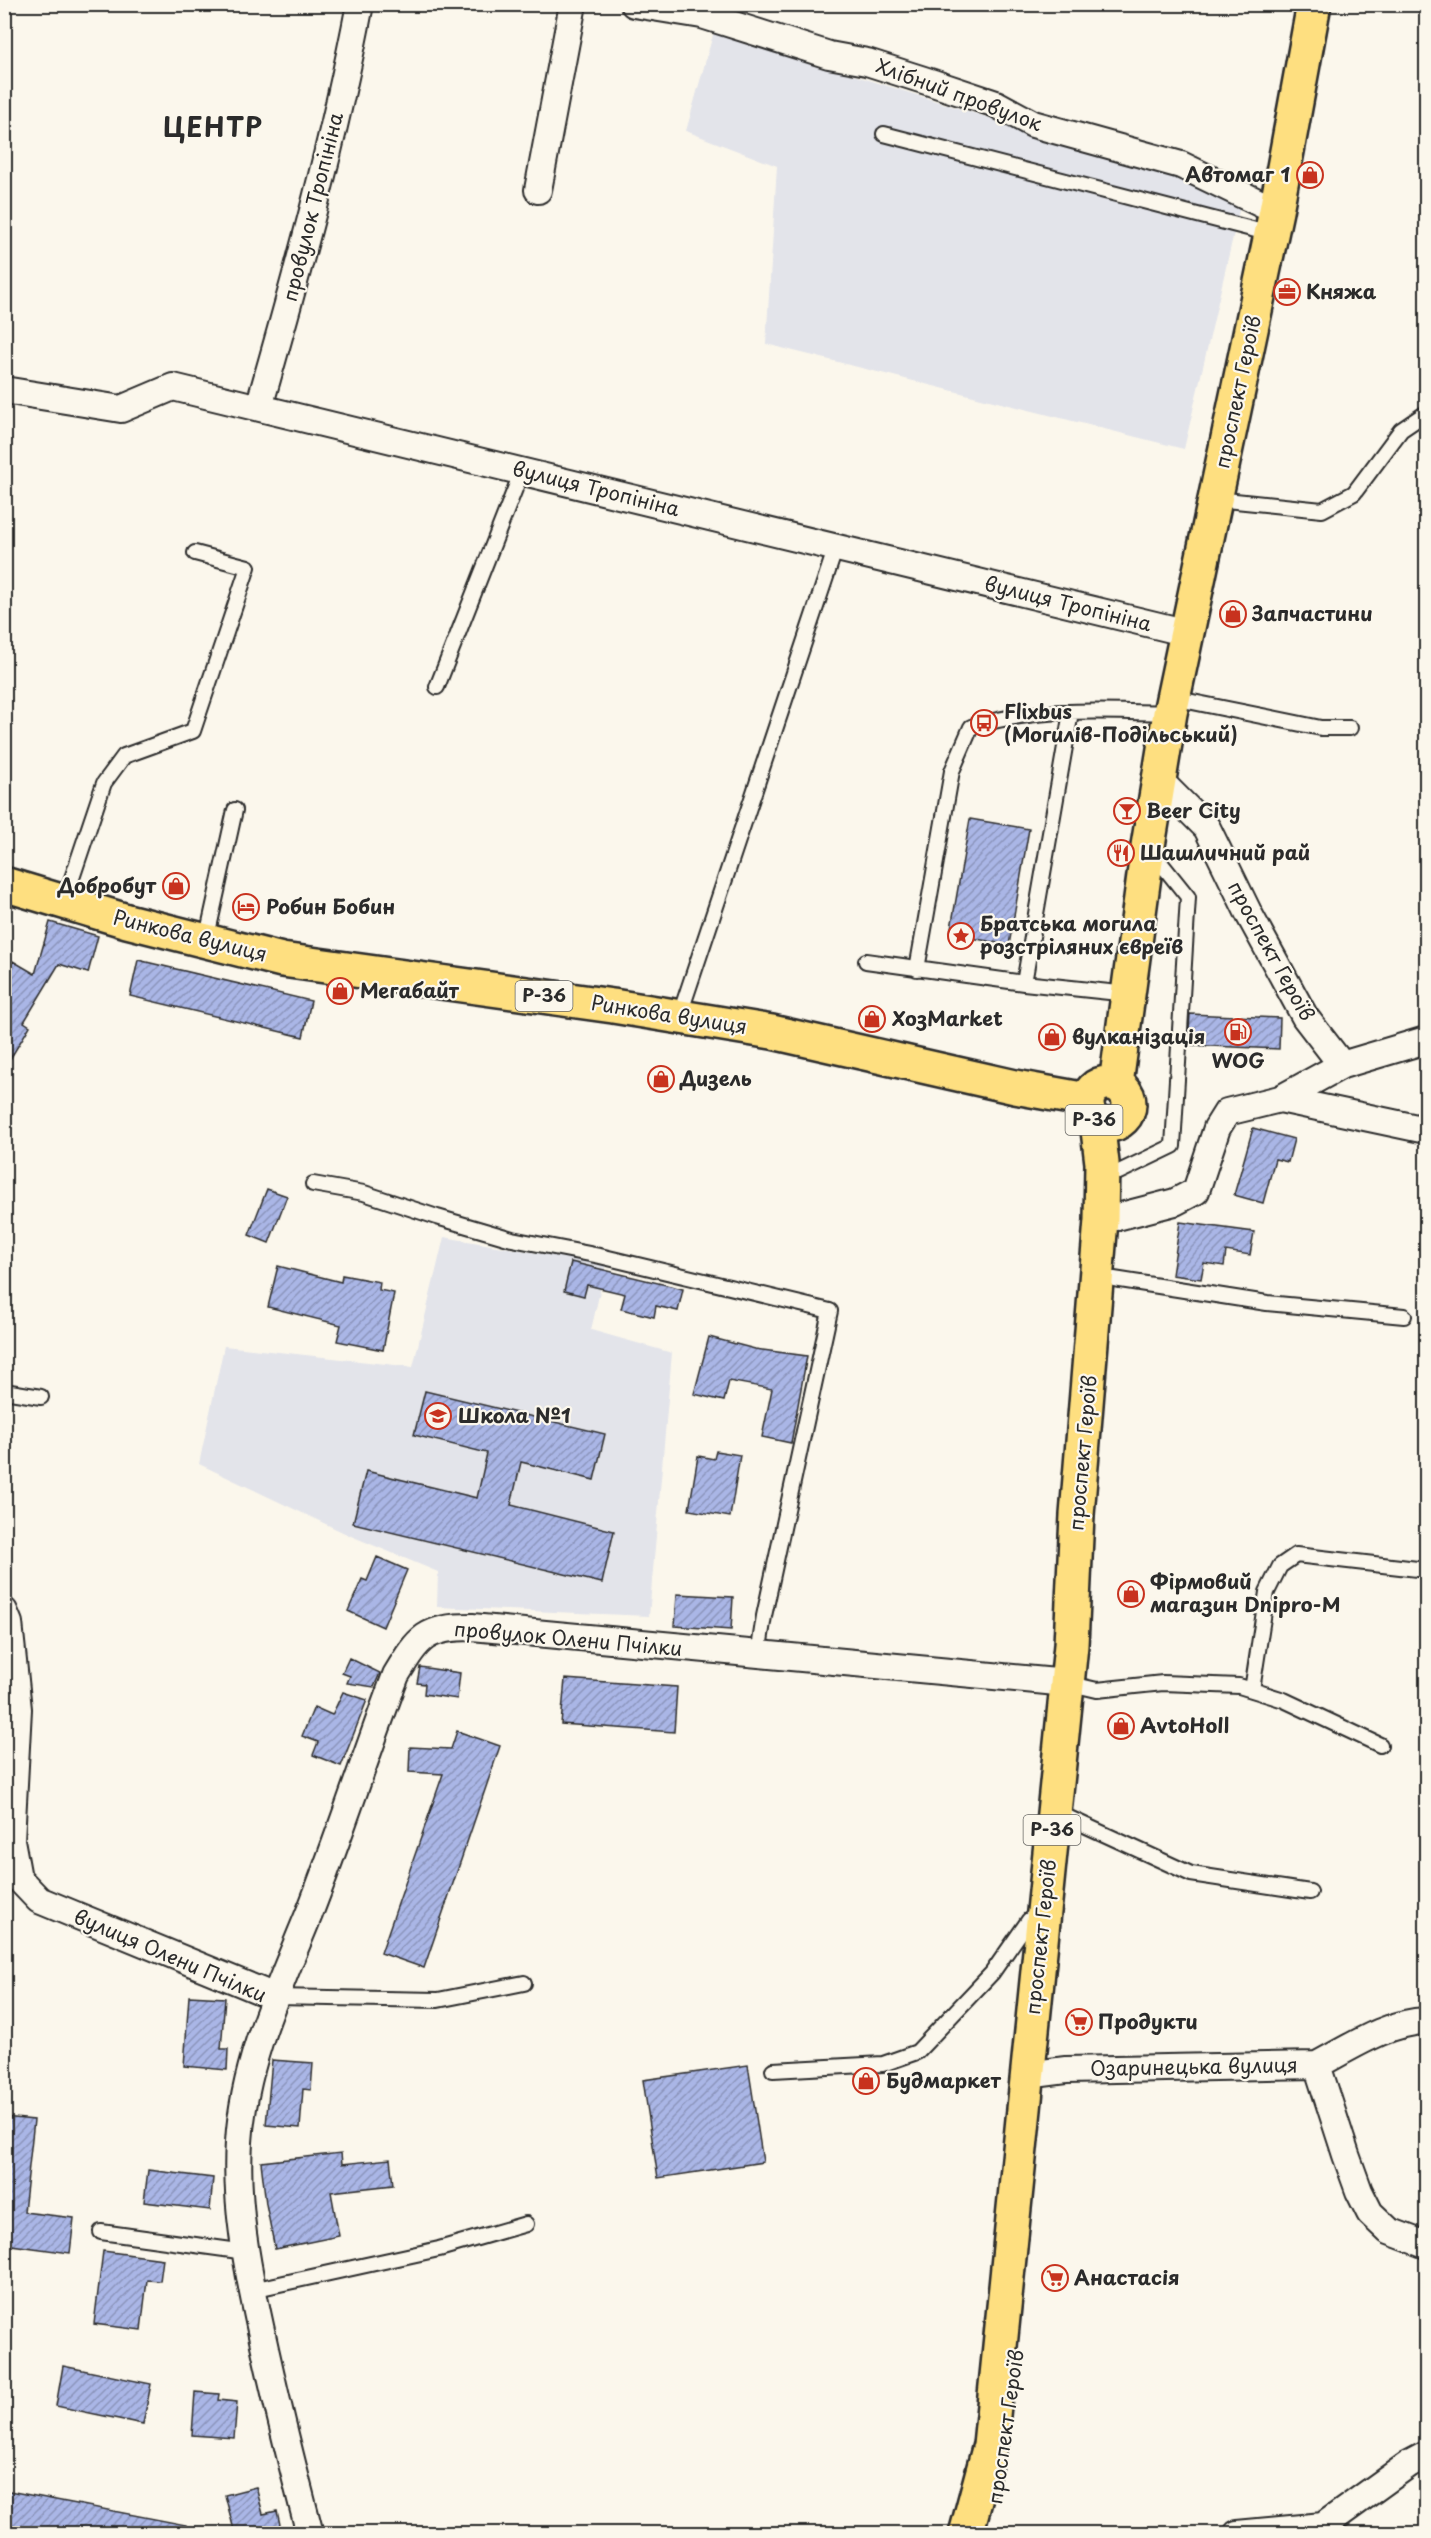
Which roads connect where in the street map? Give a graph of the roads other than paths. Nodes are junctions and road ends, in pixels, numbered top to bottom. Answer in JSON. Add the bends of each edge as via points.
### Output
{"nodes":[{"id":1,"x":360,"y":4,"type":"edge"},
{"id":2,"x":573,"y":4,"type":"edge"},
{"id":3,"x":634,"y":4,"type":"edge"},
{"id":4,"x":1314,"y":4,"type":"edge"},
{"id":5,"x":884,"y":134,"type":"dead end"},
{"id":6,"x":538,"y":190,"type":"dead end"},
{"id":7,"x":1274,"y":222,"type":"junction"},
{"id":8,"x":4,"y":390,"type":"edge"},
{"id":9,"x":259,"y":407,"type":"junction"},
{"id":10,"x":1426,"y":413,"type":"edge"},
{"id":11,"x":522,"y":471,"type":"junction"},
{"id":12,"x":1216,"y":499,"type":"junction"},
{"id":13,"x":836,"y":547,"type":"junction"},
{"id":14,"x":195,"y":553,"type":"dead end"},
{"id":15,"x":1188,"y":633,"type":"junction"},
{"id":16,"x":437,"y":687,"type":"dead end"},
{"id":17,"x":1172,"y":706,"type":"junction"},
{"id":18,"x":1071,"y":712,"type":"junction"},
{"id":19,"x":1350,"y":728,"type":"dead end"},
{"id":20,"x":1159,"y":780,"type":"junction"},
{"id":21,"x":235,"y":810,"type":"dead end"},
{"id":22,"x":1148,"y":846,"type":"junction"},
{"id":23,"x":4,"y":884,"type":"edge"},
{"id":24,"x":64,"y":902,"type":"junction"},
{"id":25,"x":206,"y":941,"type":"junction"},
{"id":26,"x":866,"y":961,"type":"dead end"},
{"id":27,"x":917,"y":969,"type":"junction"},
{"id":28,"x":1024,"y":983,"type":"junction"},
{"id":29,"x":1129,"y":994,"type":"junction"},
{"id":30,"x":679,"y":1017,"type":"junction"},
{"id":31,"x":1426,"y":1040,"type":"edge"},
{"id":32,"x":1342,"y":1065,"type":"junction"},
{"id":33,"x":1280,"y":1099,"type":"junction"},
{"id":34,"x":1100,"y":1115,"type":"junction"},
{"id":35,"x":1426,"y":1130,"type":"edge"},
{"id":36,"x":1119,"y":1172,"type":"junction"},
{"id":37,"x":313,"y":1184,"type":"dead end"},
{"id":38,"x":1116,"y":1217,"type":"junction"},
{"id":39,"x":1114,"y":1280,"type":"junction"},
{"id":40,"x":1404,"y":1316,"type":"dead end"},
{"id":41,"x":4,"y":1391,"type":"edge"},
{"id":42,"x":41,"y":1397,"type":"dead end"},
{"id":43,"x":1426,"y":1570,"type":"edge"},
{"id":44,"x":4,"y":1611,"type":"edge"},
{"id":45,"x":758,"y":1655,"type":"junction"},
{"id":46,"x":1075,"y":1685,"type":"junction"},
{"id":47,"x":1252,"y":1690,"type":"junction"},
{"id":48,"x":1380,"y":1745,"type":"dead end"},
{"id":49,"x":1067,"y":1817,"type":"junction"},
{"id":50,"x":1310,"y":1892,"type":"dead end"},
{"id":51,"x":1052,"y":1905,"type":"junction"},
{"id":52,"x":524,"y":1983,"type":"dead end"},
{"id":53,"x":275,"y":1997,"type":"junction"},
{"id":54,"x":1426,"y":2021,"type":"edge"},
{"id":55,"x":1317,"y":2064,"type":"junction"},
{"id":56,"x":773,"y":2070,"type":"dead end"},
{"id":57,"x":1036,"y":2073,"type":"junction"},
{"id":58,"x":526,"y":2224,"type":"dead end"},
{"id":59,"x":101,"y":2232,"type":"dead end"},
{"id":60,"x":1426,"y":2245,"type":"edge"},
{"id":61,"x":246,"y":2252,"type":"junction"},
{"id":62,"x":252,"y":2290,"type":"junction"},
{"id":63,"x":1426,"y":2455,"type":"edge"},
{"id":64,"x":310,"y":2534,"type":"edge"},
{"id":65,"x":966,"y":2534,"type":"edge"},
{"id":66,"x":988,"y":2534,"type":"edge"},
{"id":67,"x":1237,"y":2534,"type":"edge"}],
"edges":[{"from":1,"to":9,"type":"street","name":"провулок Тропініна","via":[[308,237]]},
{"from":2,"to":6,"type":"street"},
{"from":3,"to":7,"type":"street","name":"Хлібний провулок","via":[[702,15],[829,55],[867,62],[996,104],[1033,124],[1181,165]]},
{"from":4,"to":7,"type":"main road","name":"проспект Героїв"},
{"from":5,"to":7,"type":"lane"},
{"from":7,"to":12,"type":"main road","name":"проспект Героїв"},
{"from":8,"to":9,"type":"street","name":"вулиця Тропініна","via":[[121,409],[173,387]]},
{"from":9,"to":11,"type":"street","name":"вулиця Тропініна"},
{"from":10,"to":12,"type":"lane","via":[[1401,430],[1354,493],[1322,510]]},
{"from":11,"to":13,"type":"street","name":"вулиця Тропініна"},
{"from":11,"to":16,"type":"lane"},
{"from":12,"to":15,"type":"main road","name":"проспект Героїв"},
{"from":13,"to":15,"type":"street","name":"вулиця Тропініна"},
{"from":13,"to":30,"type":"lane"},
{"from":14,"to":24,"type":"lane","via":[[248,567],[193,731],[124,756],[104,783]]},
{"from":15,"to":17,"type":"main road","name":"проспект Героїв"},
{"from":17,"to":18,"type":"lane"},
{"from":17,"to":19,"type":"lane","via":[[1321,728]]},
{"from":17,"to":20,"type":"main road","name":"проспект Героїв"},
{"from":18,"to":27,"type":"lane","via":[[1003,717],[971,727],[952,771]]},
{"from":18,"to":28,"type":"lane"},
{"from":20,"to":22,"type":"main road","name":"проспект Героїв"},
{"from":20,"to":32,"type":"street","name":"проспект Героїв","via":[[1207,828],[1305,1017]]},
{"from":21,"to":25,"type":"lane"},
{"from":22,"to":29,"type":"main road","name":"проспект Героїв"},
{"from":22,"to":36,"type":"lane","via":[[1188,897],[1173,1146]]},
{"from":23,"to":24,"type":"main road","name":"Ринкова вулиця","number":"Р-36"},
{"from":24,"to":25,"type":"main road","name":"Ринкова вулиця","number":"Р-36"},
{"from":25,"to":30,"type":"main road","name":"Ринкова вулиця","number":"Р-36","via":[[282,960]]},
{"from":26,"to":27,"type":"lane"},
{"from":27,"to":28,"type":"lane"},
{"from":28,"to":29,"type":"lane"},
{"from":29,"to":34,"type":"main road","name":"проспект Героїв","number":"Р-36","via":[[1116,1084],[1126,1092],[1129,1104],[1125,1116]]},
{"from":30,"to":34,"type":"main road","name":"Ринкова вулиця","number":"Р-36","via":[[772,1032],[1015,1087]]},
{"from":31,"to":32,"type":"street"},
{"from":32,"to":33,"type":"street"},
{"from":33,"to":35,"type":"street"},
{"from":33,"to":38,"type":"street","via":[[1227,1112],[1217,1128],[1196,1191],[1175,1202]]},
{"from":34,"to":36,"type":"main road","name":"проспект Героїв","number":"Р-36"},
{"from":34,"to":46,"type":"main road","name":"проспект Героїв","number":"Р-36","via":[[1101,1220],[1077,1515]]},
{"from":36,"to":38,"type":"main road","name":"проспект Героїв","number":"Р-36"},
{"from":37,"to":45,"type":"lane","via":[[364,1193],[512,1239],[830,1311]]},
{"from":38,"to":39,"type":"main road","name":"проспект Героїв","number":"Р-36"},
{"from":39,"to":40,"type":"lane","via":[[1267,1303]]},
{"from":39,"to":46,"type":"main road","name":"проспект Героїв","number":"Р-36"},
{"from":41,"to":42,"type":"lane"},
{"from":43,"to":47,"type":"lane","via":[[1296,1555],[1280,1566],[1267,1592]]},
{"from":44,"to":53,"type":"street","name":"вулиця Олени Пчілки","via":[[9,1623],[18,1709],[11,1840],[18,1878],[39,1900]]},
{"from":45,"to":46,"type":"street","name":"провулок Олени Пчілки"},
{"from":45,"to":53,"type":"street","name":"провулок Олени Пчілки","via":[[472,1627],[447,1627],[428,1634],[413,1647],[396,1675]]},
{"from":46,"to":47,"type":"lane","via":[[1097,1690],[1163,1683]]},
{"from":46,"to":49,"type":"main road","name":"проспект Героїв","number":"Р-36"},
{"from":46,"to":51,"type":"main road","name":"проспект Героїв","number":"Р-36"},
{"from":47,"to":48,"type":"lane","via":[[1284,1700]]},
{"from":49,"to":50,"type":"lane","via":[[1191,1874]]},
{"from":49,"to":51,"type":"main road","name":"проспект Героїв","number":"Р-36"},
{"from":51,"to":56,"type":"lane","via":[[1029,1920],[992,1973],[917,2052],[884,2064]]},
{"from":51,"to":57,"type":"main road","name":"проспект Героїв","number":"Р-36"},
{"from":52,"to":53,"type":"lane","via":[[438,2000]]},
{"from":53,"to":61,"type":"street","name":"вулиця Олени Пчілки","via":[[246,2083],[239,2142],[238,2204]]},
{"from":54,"to":55,"type":"street","via":[[1411,2021],[1370,2037]]},
{"from":55,"to":57,"type":"street","name":"Озаринецька вулиця"},
{"from":55,"to":60,"type":"street","name":"Озаринецька вулиця","via":[[1346,2155],[1370,2213],[1389,2231]]},
{"from":57,"to":65,"type":"main road","name":"проспект Героїв","number":"Р-36","via":[[990,2445]]},
{"from":57,"to":66,"type":"main road","name":"проспект Героїв","number":"Р-36","via":[[1014,2384],[999,2493]]},
{"from":58,"to":62,"type":"lane","via":[[440,2249]]},
{"from":59,"to":61,"type":"lane"},
{"from":61,"to":62,"type":"street","name":"вулиця Олени Пчілки"},
{"from":62,"to":64,"type":"street","name":"вулиця Олени Пчілки"},
{"from":63,"to":67,"type":"street","via":[[1323,2526]]}]}
